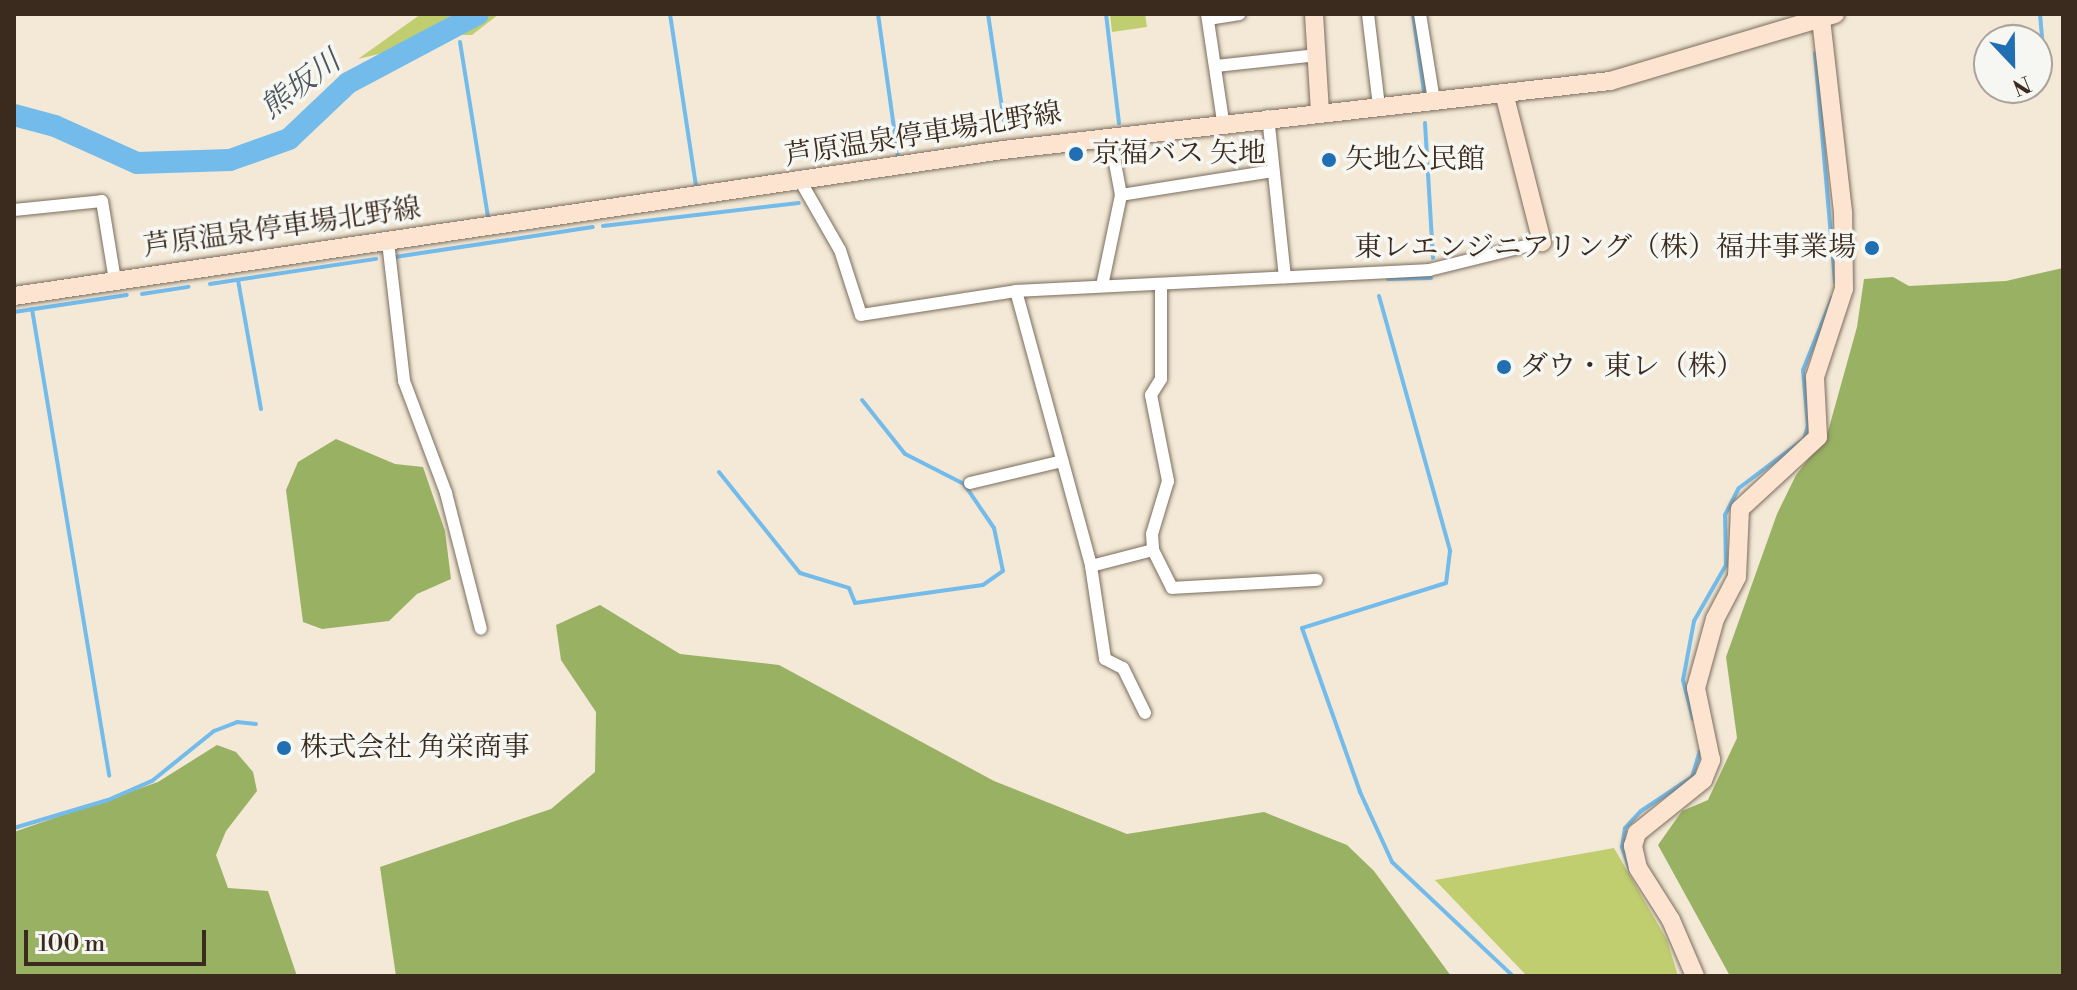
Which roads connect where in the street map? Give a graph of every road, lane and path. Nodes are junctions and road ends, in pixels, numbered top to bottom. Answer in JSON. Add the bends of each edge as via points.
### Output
{"nodes":[{"id":1,"x":1240,"y":14,"type":"edge"},
{"id":2,"x":1314,"y":14,"type":"edge"},
{"id":3,"x":1368,"y":14,"type":"edge"},
{"id":4,"x":1420,"y":14,"type":"edge"},
{"id":5,"x":1207,"y":16,"type":"edge"},
{"id":6,"x":1828,"y":17,"type":"edge"},
{"id":7,"x":1317,"y":55,"type":"junction"},
{"id":8,"x":1216,"y":66,"type":"junction"},
{"id":9,"x":1504,"y":93,"type":"junction"},
{"id":10,"x":1434,"y":100,"type":"junction"},
{"id":11,"x":1379,"y":106,"type":"junction"},
{"id":12,"x":1320,"y":111,"type":"junction"},
{"id":13,"x":1268,"y":116,"type":"junction"},
{"id":14,"x":1223,"y":121,"type":"junction"},
{"id":15,"x":1110,"y":136,"type":"junction"},
{"id":16,"x":1273,"y":171,"type":"junction"},
{"id":17,"x":801,"y":182,"type":"junction"},
{"id":18,"x":1121,"y":195,"type":"junction"},
{"id":19,"x":14,"y":210,"type":"edge"},
{"id":20,"x":388,"y":242,"type":"junction"},
{"id":21,"x":1542,"y":242,"type":"joint"},
{"id":22,"x":1285,"y":277,"type":"junction"},
{"id":23,"x":115,"y":280,"type":"junction"},
{"id":24,"x":1102,"y":286,"type":"junction"},
{"id":25,"x":1161,"y":286,"type":"junction"},
{"id":26,"x":1016,"y":291,"type":"junction"},
{"id":27,"x":14,"y":296,"type":"edge"},
{"id":28,"x":1062,"y":461,"type":"junction"},
{"id":29,"x":970,"y":483,"type":"dead end"},
{"id":30,"x":1153,"y":550,"type":"junction"},
{"id":31,"x":1091,"y":566,"type":"junction"},
{"id":32,"x":1317,"y":580,"type":"dead end"},
{"id":33,"x":481,"y":629,"type":"dead end"},
{"id":34,"x":1145,"y":713,"type":"dead end"},
{"id":35,"x":1695,"y":976,"type":"edge"}],
"edges":[{"from":1,"to":5,"type":"street"},
{"from":2,"to":7,"type":"main road"},
{"from":3,"to":11,"type":"street"},
{"from":4,"to":10,"type":"street"},
{"from":5,"to":8,"type":"street"},
{"from":6,"to":9,"type":"main road","name":"芦原温泉停車場北野線","via":[[1610,81]]},
{"from":6,"to":35,"type":"main road","via":[[1844,289],[1815,377],[1818,437],[1740,509],[1737,577],[1715,619],[1696,688],[1711,760],[1703,780],[1637,833],[1633,846],[1638,868],[1671,920]]},
{"from":7,"to":8,"type":"street"},
{"from":7,"to":12,"type":"main road"},
{"from":8,"to":14,"type":"street"},
{"from":9,"to":10,"type":"main road","name":"芦原温泉停車場北野線"},
{"from":9,"to":21,"type":"main road"},
{"from":10,"to":11,"type":"main road","name":"芦原温泉停車場北野線"},
{"from":11,"to":12,"type":"main road","name":"芦原温泉停車場北野線"},
{"from":12,"to":13,"type":"main road","name":"芦原温泉停車場北野線"},
{"from":13,"to":14,"type":"main road","name":"芦原温泉停車場北野線"},
{"from":13,"to":16,"type":"street"},
{"from":14,"to":15,"type":"main road","name":"芦原温泉停車場北野線"},
{"from":15,"to":17,"type":"main road","name":"芦原温泉停車場北野線"},
{"from":15,"to":18,"type":"street"},
{"from":16,"to":18,"type":"street"},
{"from":16,"to":22,"type":"street"},
{"from":17,"to":20,"type":"main road","name":"芦原温泉停車場北野線"},
{"from":17,"to":26,"type":"street","via":[[840,250],[861,315]]},
{"from":18,"to":24,"type":"street"},
{"from":19,"to":23,"type":"street","via":[[102,201]]},
{"from":20,"to":23,"type":"main road","name":"芦原温泉停車場北野線"},
{"from":20,"to":33,"type":"street","via":[[404,381],[446,493]]},
{"from":21,"to":22,"type":"street","via":[[1429,270]]},
{"from":22,"to":25,"type":"street"},
{"from":23,"to":27,"type":"main road","name":"芦原温泉停車場北野線"},
{"from":24,"to":25,"type":"street"},
{"from":24,"to":26,"type":"street"},
{"from":25,"to":30,"type":"street","via":[[1161,379],[1151,395],[1168,481],[1156,512]]},
{"from":26,"to":28,"type":"street"},
{"from":28,"to":29,"type":"street"},
{"from":28,"to":31,"type":"street"},
{"from":30,"to":31,"type":"street"},
{"from":30,"to":32,"type":"street","via":[[1172,588]]},
{"from":31,"to":34,"type":"street","via":[[1105,659],[1123,668]]}]}
